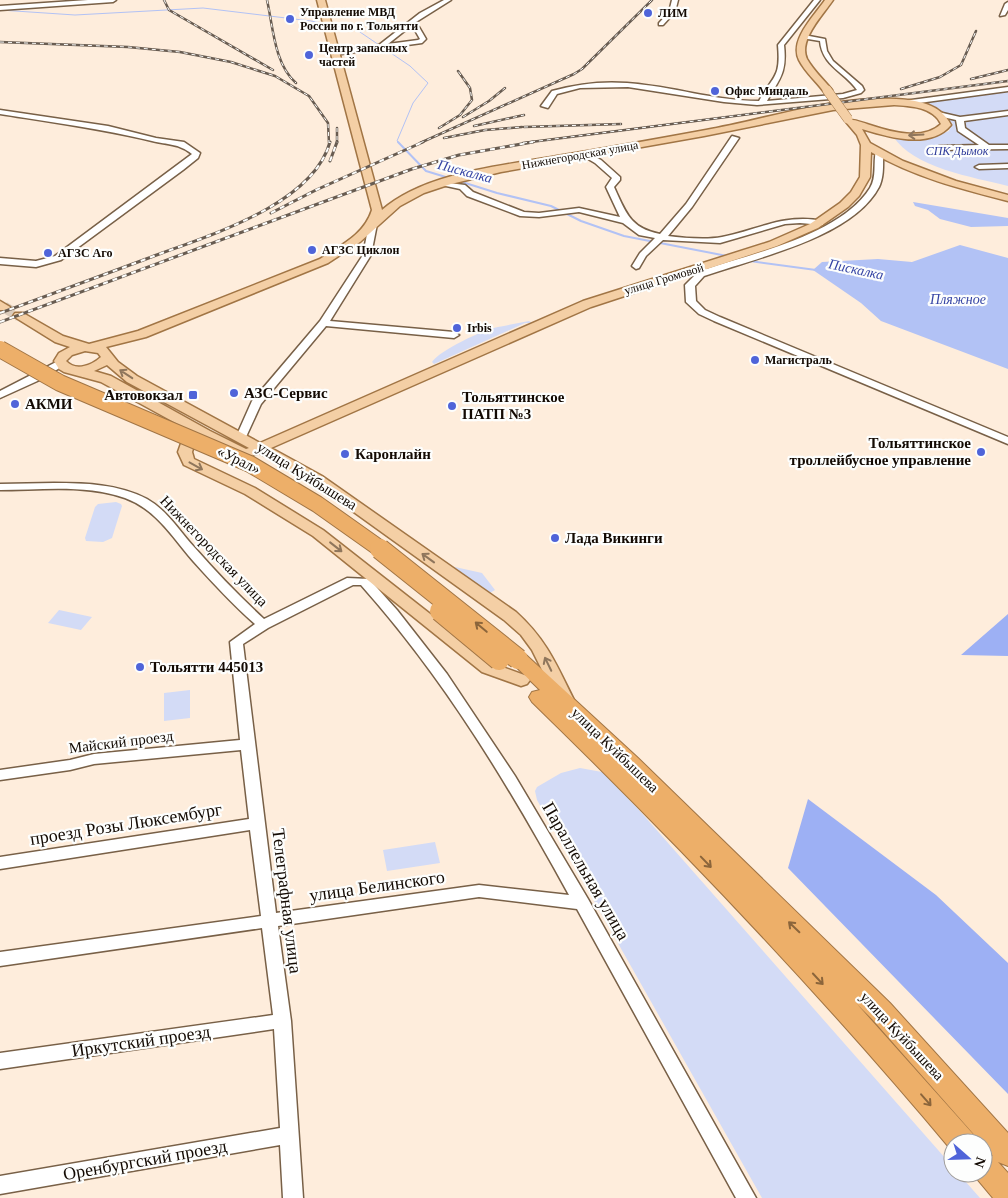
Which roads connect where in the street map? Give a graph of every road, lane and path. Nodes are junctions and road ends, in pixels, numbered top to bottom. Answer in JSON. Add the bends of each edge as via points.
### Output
{"nodes":[{"id":1,"x":113,"y":0,"type":"edge"},
{"id":2,"x":321,"y":0,"type":"edge"},
{"id":3,"x":448,"y":0,"type":"edge"},
{"id":4,"x":675,"y":0,"type":"edge"},
{"id":5,"x":816,"y":0,"type":"edge"},
{"id":6,"x":829,"y":0,"type":"edge"},
{"id":7,"x":18,"y":3,"type":"edge"},
{"id":8,"x":1008,"y":4,"type":"edge"},
{"id":9,"x":0,"y":8,"type":"edge"},
{"id":10,"x":1002,"y":15,"type":"dead end"},
{"id":11,"x":411,"y":22,"type":"junction"},
{"id":12,"x":661,"y":24,"type":"dead end"},
{"id":13,"x":804,"y":37,"type":"junction"},
{"id":14,"x":382,"y":46,"type":"junction"},
{"id":15,"x":334,"y":54,"type":"junction"},
{"id":16,"x":1008,"y":89,"type":"edge"},
{"id":17,"x":763,"y":103,"type":"junction"},
{"id":18,"x":904,"y":103,"type":"junction"},
{"id":19,"x":545,"y":106,"type":"dead end"},
{"id":20,"x":0,"y":112,"type":"edge"},
{"id":21,"x":937,"y":113,"type":"junction"},
{"id":22,"x":1008,"y":113,"type":"edge"},
{"id":23,"x":960,"y":119,"type":"junction"},
{"id":24,"x":850,"y":120,"type":"junction"},
{"id":25,"x":736,"y":138,"type":"dead end"},
{"id":26,"x":866,"y":145,"type":"junction"},
{"id":27,"x":1008,"y":146,"type":"edge"},
{"id":28,"x":987,"y":147,"type":"junction"},
{"id":29,"x":939,"y":148,"type":"dead end"},
{"id":30,"x":879,"y":153,"type":"junction"},
{"id":31,"x":586,"y":154,"type":"junction"},
{"id":32,"x":1008,"y":166,"type":"edge"},
{"id":33,"x":979,"y":167,"type":"dead end"},
{"id":34,"x":441,"y":184,"type":"junction"},
{"id":35,"x":1008,"y":198,"type":"edge"},
{"id":36,"x":626,"y":221,"type":"junction"},
{"id":37,"x":820,"y":222,"type":"junction"},
{"id":38,"x":373,"y":224,"type":"junction"},
{"id":39,"x":663,"y":238,"type":"junction"},
{"id":40,"x":351,"y":244,"type":"junction"},
{"id":41,"x":367,"y":255,"type":"junction"},
{"id":42,"x":0,"y":261,"type":"edge"},
{"id":43,"x":636,"y":266,"type":"dead end"},
{"id":44,"x":324,"y":323,"type":"junction"},
{"id":45,"x":142,"y":334,"type":"junction"},
{"id":46,"x":454,"y":336,"type":"dead end"},
{"id":47,"x":89,"y":347,"type":"junction"},
{"id":48,"x":0,"y":349,"type":"edge"},
{"id":49,"x":107,"y":357,"type":"junction"},
{"id":50,"x":0,"y":361,"type":"edge"},
{"id":51,"x":67,"y":366,"type":"junction"},
{"id":52,"x":0,"y":395,"type":"edge"},
{"id":53,"x":189,"y":425,"type":"junction"},
{"id":54,"x":240,"y":437,"type":"junction"},
{"id":55,"x":1008,"y":441,"type":"edge"},
{"id":56,"x":261,"y":447,"type":"junction"},
{"id":57,"x":246,"y":454,"type":"joint"},
{"id":58,"x":0,"y":487,"type":"edge"},
{"id":59,"x":365,"y":582,"type":"joint"},
{"id":60,"x":263,"y":626,"type":"junction"},
{"id":61,"x":515,"y":668,"type":"junction"},
{"id":62,"x":569,"y":708,"type":"junction"},
{"id":63,"x":247,"y":744,"type":"junction"},
{"id":64,"x":0,"y":775,"type":"edge"},
{"id":65,"x":257,"y":823,"type":"junction"},
{"id":66,"x":0,"y":863,"type":"edge"},
{"id":67,"x":582,"y":904,"type":"junction"},
{"id":68,"x":270,"y":922,"type":"junction"},
{"id":69,"x":0,"y":959,"type":"edge"},
{"id":70,"x":282,"y":1021,"type":"junction"},
{"id":71,"x":0,"y":1061,"type":"edge"},
{"id":72,"x":955,"y":1133,"type":"edge"},
{"id":73,"x":290,"y":1135,"type":"junction"},
{"id":74,"x":1008,"y":1153,"type":"edge"},
{"id":75,"x":993,"y":1177,"type":"edge"},
{"id":76,"x":0,"y":1185,"type":"edge"},
{"id":77,"x":1008,"y":1194,"type":"edge"},
{"id":78,"x":293,"y":1198,"type":"edge"},
{"id":79,"x":746,"y":1198,"type":"edge"}],
"edges":[{"from":1,"to":7,"type":"street"},
{"from":2,"to":15,"type":"main road"},
{"from":3,"to":11,"type":"street"},
{"from":4,"to":12,"type":"street","via":[[672,12]]},
{"from":5,"to":17,"type":"street","via":[[781,45],[781,74]]},
{"from":6,"to":13,"type":"main road"},
{"from":7,"to":9,"type":"street"},
{"from":8,"to":10,"type":"street"},
{"from":11,"to":14,"type":"street"},
{"from":11,"to":14,"type":"street","via":[[423,39],[420,42]]},
{"from":13,"to":17,"type":"street","via":[[823,40],[824,51],[831,62],[861,90],[855,94]]},
{"from":13,"to":24,"type":"main road","bridge":true,"via":[[802,57]]},
{"from":14,"to":15,"type":"street"},
{"from":15,"to":38,"type":"main road","via":[[377,210]]},
{"from":16,"to":18,"type":"street"},
{"from":17,"to":19,"type":"street","via":[[609,83],[574,86],[554,92]]},
{"from":18,"to":21,"type":"main road","name":"Нижнегородская улица"},
{"from":18,"to":31,"type":"main road","name":"Нижнегородская улица","via":[[824,109]]},
{"from":20,"to":42,"type":"street","via":[[108,128],[184,144],[196,153],[58,258],[36,264]]},
{"from":21,"to":23,"type":"street"},
{"from":21,"to":24,"type":"main road","one_way":true,"via":[[946,125],[943,130],[924,135],[880,132]]},
{"from":22,"to":23,"type":"street"},
{"from":23,"to":28,"type":"street","via":[[961,129]]},
{"from":24,"to":26,"type":"main road"},
{"from":25,"to":39,"type":"street"},
{"from":26,"to":30,"type":"main road"},
{"from":26,"to":37,"type":"main road","name":"улица Громовой","via":[[865,177],[855,194]]},
{"from":27,"to":28,"type":"street"},
{"from":28,"to":29,"type":"street"},
{"from":30,"to":35,"type":"main road","via":[[945,182]]},
{"from":30,"to":55,"type":"street","via":[[876,185],[855,208],[823,231],[800,242],[701,274],[690,285],[691,302],[717,319]]},
{"from":31,"to":34,"type":"main road","name":"Нижнегородская улица","via":[[501,169]]},
{"from":31,"to":36,"type":"street","via":[[616,177],[610,187]]},
{"from":32,"to":33,"type":"street"},
{"from":34,"to":36,"type":"street","via":[[462,188],[523,214],[579,210]]},
{"from":34,"to":38,"type":"main road","name":"Нижнегородская улица","via":[[410,196]]},
{"from":36,"to":39,"type":"street","via":[[642,234]]},
{"from":37,"to":39,"type":"street","via":[[784,222],[720,240]]},
{"from":37,"to":56,"type":"main road","name":"улица Громовой","via":[[773,244],[587,304]]},
{"from":38,"to":40,"type":"main road","name":"Нижнегородская улица"},
{"from":38,"to":41,"type":"street"},
{"from":39,"to":43,"type":"street","via":[[646,251]]},
{"from":40,"to":41,"type":"street","via":[[365,248]]},
{"from":40,"to":45,"type":"main road","name":"Нижнегородская улица","via":[[324,261],[280,280]]},
{"from":41,"to":44,"type":"street"},
{"from":44,"to":46,"type":"street"},
{"from":44,"to":54,"type":"street","via":[[256,403]]},
{"from":45,"to":47,"type":"main road","name":"Нижнегородская улица"},
{"from":45,"to":49,"type":"main road","name":"Нижнегородская улица"},
{"from":47,"to":49,"type":"main road","via":[[103,350]]},
{"from":47,"to":51,"type":"main road","name":"Нижнегородская улица","via":[[62,356]]},
{"from":47,"to":51,"type":"main road","via":[[14,321],[48,345]]},
{"from":61,"to":48,"type":"highway","name":"«Урал»","one_way":true,"bridge":true,"via":[[473,621],[357,530],[300,492],[178,431],[59,381]]},
{"from":49,"to":51,"type":"main road","name":"Нижнегородская улица","via":[[95,367]]},
{"from":54,"to":49,"type":"main road","name":"улица Куйбышева","one_way":true,"via":[[132,379]]},
{"from":50,"to":61,"type":"highway","name":"«Урал»","bridge":true,"via":[[82,402],[221,462],[290,498],[320,517]]},
{"from":51,"to":52,"type":"street"},
{"from":51,"to":53,"type":"main road","name":"улица Куйбышева","via":[[106,379]]},
{"from":53,"to":57,"type":"main road","name":"улица Куйбышева"},
{"from":53,"to":61,"type":"main road","name":"улица Куйбышева","one_way":true,"via":[[192,430],[184,451],[189,462],[295,517],[488,668]]},
{"from":54,"to":56,"type":"main road","name":"улица Куйбышева"},
{"from":56,"to":57,"type":"main road","name":"улица Громовой"},
{"from":62,"to":56,"type":"main road","name":"улица Куйбышева","one_way":true,"via":[[540,648],[510,616],[317,479]]},
{"from":58,"to":60,"type":"street","name":"Нижнегородская улица","via":[[92,487],[144,502]]},
{"from":59,"to":60,"type":"street","name":"Нижнегородская улица","via":[[352,581]]},
{"from":59,"to":67,"type":"street","name":"Параллельная улица","via":[[391,610],[476,726]]},
{"from":60,"to":63,"type":"street","name":"Телеграфная улица","via":[[236,642]]},
{"from":61,"to":62,"type":"highway","name":"«Урал»"},
{"from":61,"to":72,"type":"highway","name":"улица Куйбышева","one_way":true,"via":[[856,1020]]},
{"from":74,"to":62,"type":"highway","name":"улица Куйбышева","one_way":true,"via":[[881,1011],[630,763]]},
{"from":63,"to":64,"type":"street","name":"Майский проезд","via":[[94,759]]},
{"from":63,"to":65,"type":"street","name":"Телеграфная улица"},
{"from":65,"to":66,"type":"street","name":"проезд Розы Люксембург"},
{"from":65,"to":68,"type":"street","name":"Телеграфная улица"},
{"from":67,"to":68,"type":"street","name":"улица Белинского","via":[[479,891]]},
{"from":67,"to":79,"type":"street","name":"Параллельная улица"},
{"from":68,"to":69,"type":"street","name":"улица Белинского"},
{"from":68,"to":70,"type":"street","name":"Телеграфная улица"},
{"from":70,"to":71,"type":"street","name":"Иркутский проезд"},
{"from":70,"to":73,"type":"street","name":"Телеграфная улица"},
{"from":73,"to":76,"type":"street","name":"Оренбургский проезд"},
{"from":73,"to":78,"type":"street","name":"Телеграфная улица"},
{"from":75,"to":77,"type":"highway"}]}
